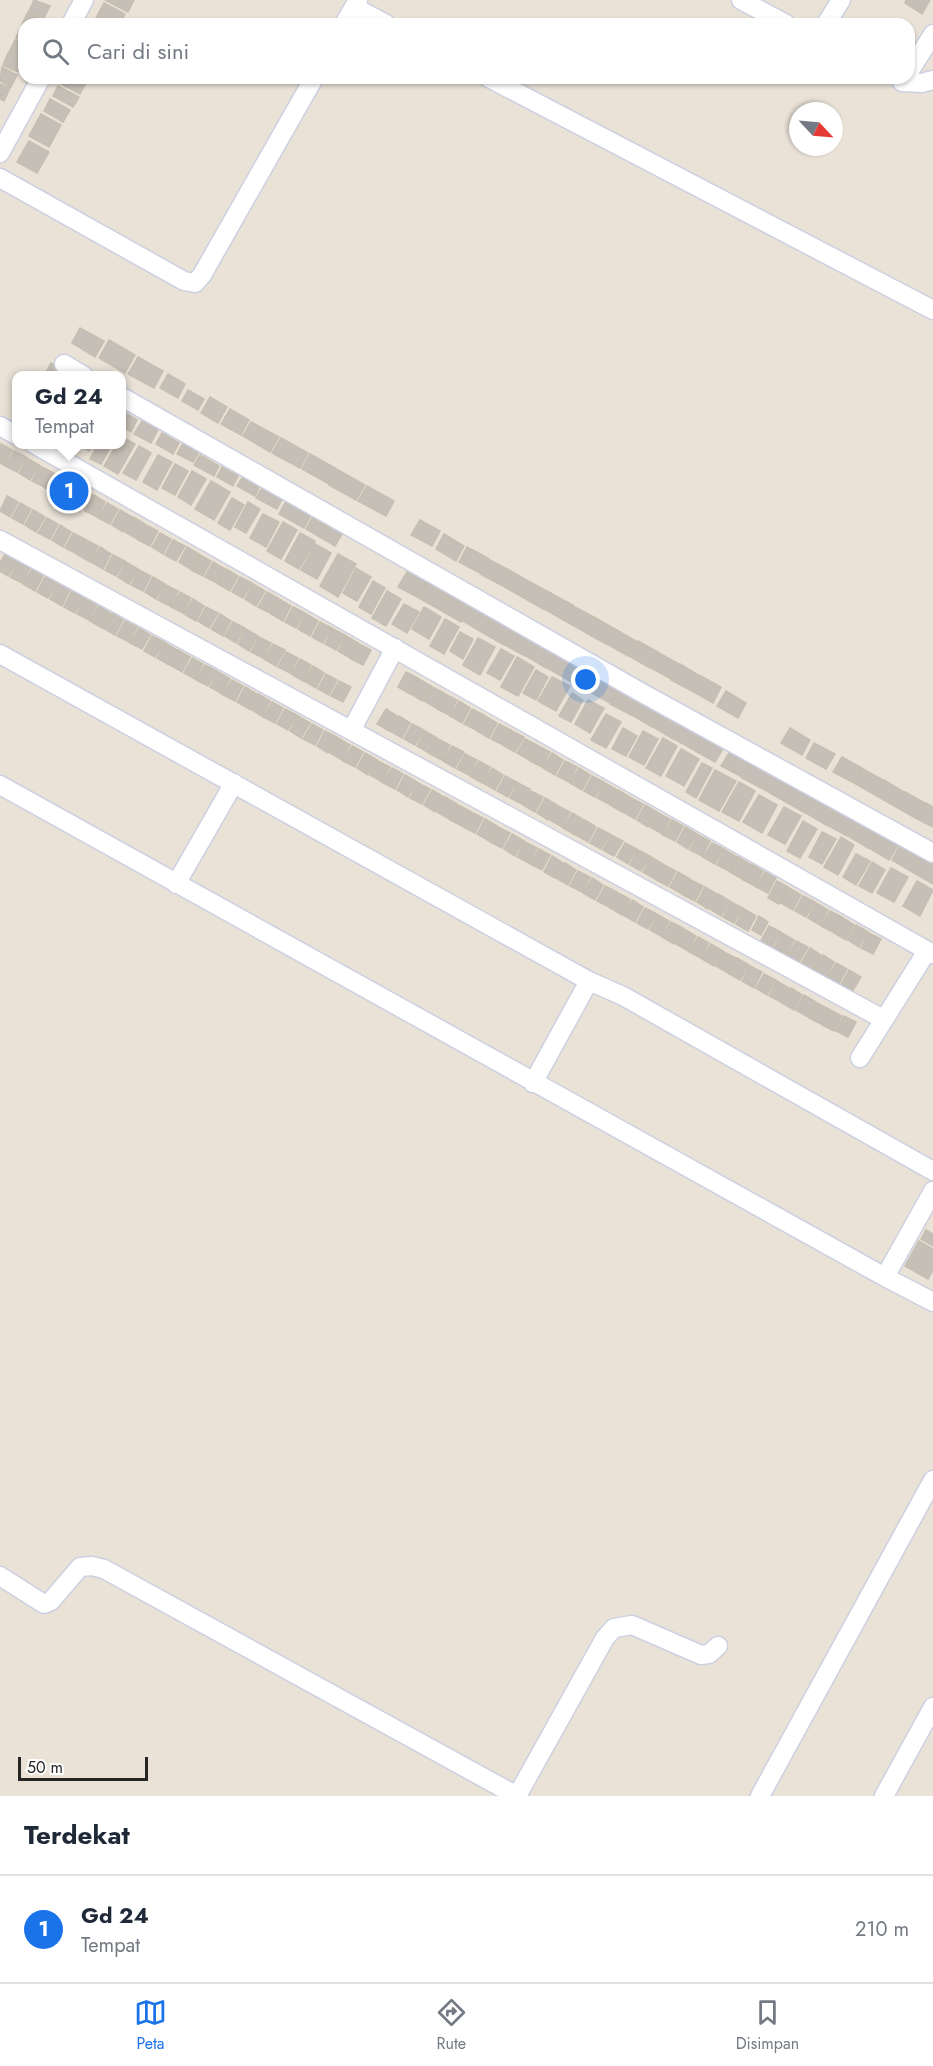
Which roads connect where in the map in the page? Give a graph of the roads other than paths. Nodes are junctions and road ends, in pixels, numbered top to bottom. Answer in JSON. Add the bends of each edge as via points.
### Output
{"nodes":[{"id":1,"x":84,"y":0,"type":"edge"},
{"id":2,"x":741,"y":0,"type":"edge"},
{"id":3,"x":841,"y":0,"type":"edge"},
{"id":4,"x":356,"y":4,"type":"edge"},
{"id":5,"x":74,"y":18,"type":"edge"},
{"id":6,"x":348,"y":18,"type":"edge"},
{"id":7,"x":377,"y":18,"type":"edge"},
{"id":8,"x":775,"y":18,"type":"edge"},
{"id":9,"x":830,"y":18,"type":"edge"},
{"id":10,"x":933,"y":34,"type":"edge"},
{"id":11,"x":915,"y":59,"type":"edge"},
{"id":12,"x":933,"y":80,"type":"edge"},
{"id":13,"x":915,"y":81,"type":"edge"},
{"id":14,"x":38,"y":84,"type":"edge"},
{"id":15,"x":311,"y":84,"type":"edge"},
{"id":16,"x":500,"y":84,"type":"edge"},
{"id":17,"x":0,"y":153,"type":"edge"},
{"id":18,"x":0,"y":178,"type":"edge"},
{"id":19,"x":933,"y":310,"type":"edge"},
{"id":20,"x":64,"y":364,"type":"dead end"},
{"id":21,"x":77,"y":371,"type":"edge"},
{"id":22,"x":126,"y":399,"type":"edge"},
{"id":23,"x":43,"y":449,"type":"edge"},
{"id":24,"x":0,"y":540,"type":"edge"},
{"id":25,"x":395,"y":648,"type":"junction"},
{"id":26,"x":0,"y":654,"type":"edge"},
{"id":27,"x":352,"y":729,"type":"junction"},
{"id":28,"x":234,"y":783,"type":"junction"},
{"id":29,"x":0,"y":785,"type":"edge"},
{"id":30,"x":933,"y":853,"type":"edge"},
{"id":31,"x":176,"y":884,"type":"junction"},
{"id":32,"x":930,"y":953,"type":"edge"},
{"id":33,"x":589,"y":981,"type":"junction"},
{"id":34,"x":883,"y":1019,"type":"junction"},
{"id":35,"x":860,"y":1058,"type":"dead end"},
{"id":36,"x":533,"y":1083,"type":"junction"},
{"id":37,"x":933,"y":1171,"type":"edge"},
{"id":38,"x":933,"y":1191,"type":"edge"},
{"id":39,"x":885,"y":1277,"type":"junction"},
{"id":40,"x":933,"y":1302,"type":"edge"},
{"id":41,"x":933,"y":1480,"type":"edge"},
{"id":42,"x":0,"y":1576,"type":"edge"},
{"id":43,"x":718,"y":1646,"type":"dead end"},
{"id":44,"x":933,"y":1707,"type":"edge"},
{"id":45,"x":517,"y":1796,"type":"edge"},
{"id":46,"x":760,"y":1796,"type":"edge"},
{"id":47,"x":884,"y":1796,"type":"edge"}],
"edges":[{"from":1,"to":5,"type":"street"},
{"from":2,"to":8,"type":"street"},
{"from":3,"to":9,"type":"street"},
{"from":4,"to":6,"type":"street"},
{"from":4,"to":7,"type":"street"},
{"from":10,"to":11,"type":"street"},
{"from":12,"to":13,"type":"street"},
{"from":14,"to":17,"type":"street"},
{"from":15,"to":18,"type":"street","via":[[195,283],[184,281]]},
{"from":16,"to":19,"type":"street"},
{"from":20,"to":21,"type":"street"},
{"from":22,"to":30,"type":"street","via":[[644,694]]},
{"from":23,"to":25,"type":"street"},
{"from":24,"to":27,"type":"street"},
{"from":25,"to":27,"type":"street"},
{"from":25,"to":32,"type":"street"},
{"from":26,"to":28,"type":"street"},
{"from":27,"to":34,"type":"street"},
{"from":28,"to":31,"type":"street"},
{"from":28,"to":33,"type":"street"},
{"from":29,"to":31,"type":"street"},
{"from":31,"to":36,"type":"street"},
{"from":32,"to":34,"type":"street"},
{"from":33,"to":36,"type":"street"},
{"from":33,"to":37,"type":"street","via":[[623,996]]},
{"from":34,"to":35,"type":"street"},
{"from":36,"to":39,"type":"street"},
{"from":38,"to":39,"type":"street"},
{"from":39,"to":40,"type":"street"},
{"from":41,"to":46,"type":"street"},
{"from":42,"to":45,"type":"street","via":[[44,1604],[80,1567],[104,1569]]},
{"from":43,"to":45,"type":"street","via":[[701,1655],[632,1625],[614,1628]]},
{"from":44,"to":47,"type":"street"}]}
